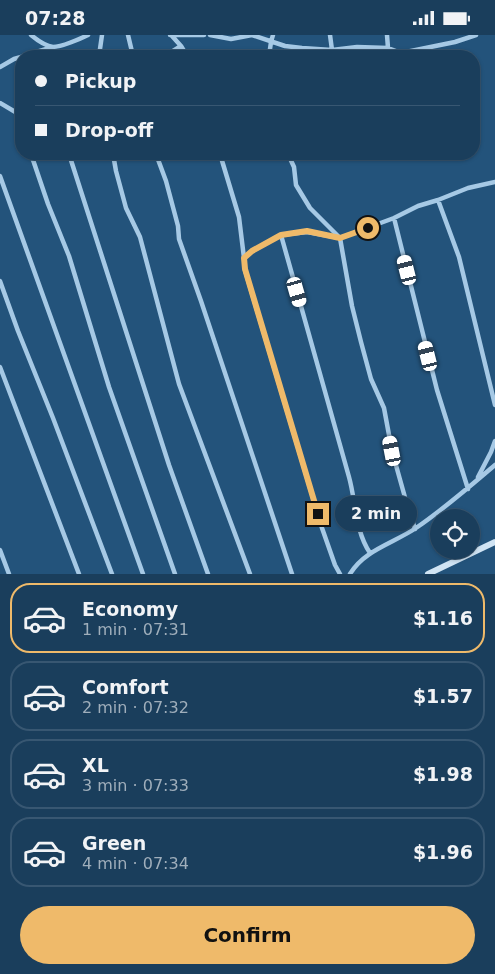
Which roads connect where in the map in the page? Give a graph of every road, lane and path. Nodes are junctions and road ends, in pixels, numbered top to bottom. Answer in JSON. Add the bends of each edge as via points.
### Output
{"nodes":[{"id":1,"x":31,"y":35,"type":"edge"},
{"id":2,"x":88,"y":35,"type":"edge"},
{"id":3,"x":102,"y":35,"type":"edge"},
{"id":4,"x":128,"y":35,"type":"edge"},
{"id":5,"x":171,"y":35,"type":"edge"},
{"id":6,"x":204,"y":35,"type":"edge"},
{"id":7,"x":210,"y":35,"type":"edge"},
{"id":8,"x":273,"y":35,"type":"edge"},
{"id":9,"x":330,"y":35,"type":"edge"},
{"id":10,"x":387,"y":35,"type":"edge"},
{"id":11,"x":454,"y":35,"type":"edge"},
{"id":12,"x":476,"y":35,"type":"edge"},
{"id":13,"x":271,"y":42,"type":"junction"},
{"id":14,"x":455,"y":42,"type":"junction"},
{"id":15,"x":181,"y":46,"type":"junction"},
{"id":16,"x":53,"y":47,"type":"junction"},
{"id":17,"x":388,"y":48,"type":"junction"},
{"id":18,"x":47,"y":50,"type":"edge"},
{"id":19,"x":99,"y":50,"type":"edge"},
{"id":20,"x":132,"y":50,"type":"edge"},
{"id":21,"x":175,"y":50,"type":"edge"},
{"id":22,"x":183,"y":50,"type":"edge"},
{"id":23,"x":270,"y":50,"type":"edge"},
{"id":24,"x":332,"y":50,"type":"junction"},
{"id":25,"x":393,"y":50,"type":"edge"},
{"id":26,"x":416,"y":50,"type":"edge"},
{"id":27,"x":15,"y":59,"type":"edge"},
{"id":28,"x":0,"y":67,"type":"edge"},
{"id":29,"x":0,"y":103,"type":"edge"},
{"id":30,"x":15,"y":112,"type":"edge"},
{"id":31,"x":33,"y":160,"type":"edge"},
{"id":32,"x":71,"y":160,"type":"edge"},
{"id":33,"x":114,"y":160,"type":"edge"},
{"id":34,"x":158,"y":160,"type":"edge"},
{"id":35,"x":222,"y":160,"type":"edge"},
{"id":36,"x":291,"y":160,"type":"edge"},
{"id":37,"x":0,"y":176,"type":"edge"},
{"id":38,"x":495,"y":182,"type":"edge"},
{"id":39,"x":438,"y":200,"type":"junction"},
{"id":40,"x":394,"y":218,"type":"junction"},
{"id":41,"x":281,"y":235,"type":"junction"},
{"id":42,"x":340,"y":238,"type":"junction"},
{"id":43,"x":244,"y":258,"type":"junction"},
{"id":44,"x":0,"y":281,"type":"edge"},
{"id":45,"x":0,"y":367,"type":"edge"},
{"id":46,"x":495,"y":405,"type":"edge"},
{"id":47,"x":495,"y":441,"type":"edge"},
{"id":48,"x":495,"y":465,"type":"edge"},
{"id":49,"x":476,"y":481,"type":"junction"},
{"id":50,"x":468,"y":489,"type":"junction"},
{"id":51,"x":415,"y":529,"type":"junction"},
{"id":52,"x":494,"y":545,"type":"edge"},
{"id":53,"x":0,"y":550,"type":"edge"},
{"id":54,"x":370,"y":553,"type":"junction"},
{"id":55,"x":444,"y":566,"type":"junction"},
{"id":56,"x":9,"y":574,"type":"edge"},
{"id":57,"x":79,"y":574,"type":"edge"},
{"id":58,"x":112,"y":574,"type":"edge"},
{"id":59,"x":143,"y":574,"type":"edge"},
{"id":60,"x":175,"y":574,"type":"edge"},
{"id":61,"x":208,"y":574,"type":"edge"},
{"id":62,"x":250,"y":574,"type":"edge"},
{"id":63,"x":292,"y":574,"type":"edge"},
{"id":64,"x":340,"y":574,"type":"edge"},
{"id":65,"x":350,"y":574,"type":"edge"},
{"id":66,"x":428,"y":574,"type":"edge"},
{"id":67,"x":446,"y":574,"type":"edge"}],
"edges":[{"from":1,"to":16,"type":"street"},
{"from":2,"to":16,"type":"street"},
{"from":3,"to":19,"type":"street"},
{"from":4,"to":20,"type":"street"},
{"from":5,"to":6,"type":"street"},
{"from":5,"to":15,"type":"street"},
{"from":7,"to":13,"type":"street","via":[[230,39],[252,35]]},
{"from":8,"to":13,"type":"street"},
{"from":9,"to":24,"type":"street"},
{"from":10,"to":17,"type":"street"},
{"from":11,"to":14,"type":"street"},
{"from":12,"to":14,"type":"street"},
{"from":13,"to":23,"type":"street"},
{"from":13,"to":24,"type":"street"},
{"from":14,"to":26,"type":"street"},
{"from":15,"to":21,"type":"street"},
{"from":15,"to":22,"type":"street"},
{"from":16,"to":18,"type":"street"},
{"from":17,"to":24,"type":"street"},
{"from":17,"to":25,"type":"street"},
{"from":27,"to":28,"type":"street"},
{"from":29,"to":30,"type":"street"},
{"from":31,"to":60,"type":"street","via":[[69,256],[109,387]]},
{"from":32,"to":61,"type":"street","via":[[169,465]]},
{"from":33,"to":62,"type":"street","via":[[126,208],[140,237],[178,384]]},
{"from":34,"to":63,"type":"street","via":[[179,239]]},
{"from":35,"to":43,"type":"street","via":[[239,217]]},
{"from":36,"to":42,"type":"street","via":[[296,185],[310,208]]},
{"from":37,"to":59,"type":"street"},
{"from":38,"to":39,"type":"street"},
{"from":39,"to":40,"type":"street"},
{"from":39,"to":46,"type":"street","via":[[459,257]]},
{"from":40,"to":42,"type":"street"},
{"from":40,"to":50,"type":"street","via":[[437,390]]},
{"from":41,"to":42,"type":"street","via":[[307,231]]},
{"from":41,"to":43,"type":"street"},
{"from":41,"to":54,"type":"street","via":[[350,482],[358,526]]},
{"from":42,"to":51,"type":"street","via":[[361,342],[371,379],[384,408],[392,451]]},
{"from":43,"to":64,"type":"street","via":[[322,528]]},
{"from":44,"to":58,"type":"street"},
{"from":45,"to":57,"type":"street"},
{"from":47,"to":49,"type":"street"},
{"from":48,"to":49,"type":"street"},
{"from":49,"to":50,"type":"street"},
{"from":50,"to":51,"type":"street"},
{"from":51,"to":54,"type":"street"},
{"from":52,"to":55,"type":"street"},
{"from":53,"to":56,"type":"street"},
{"from":54,"to":65,"type":"street"},
{"from":55,"to":66,"type":"street"},
{"from":55,"to":67,"type":"street"}]}
